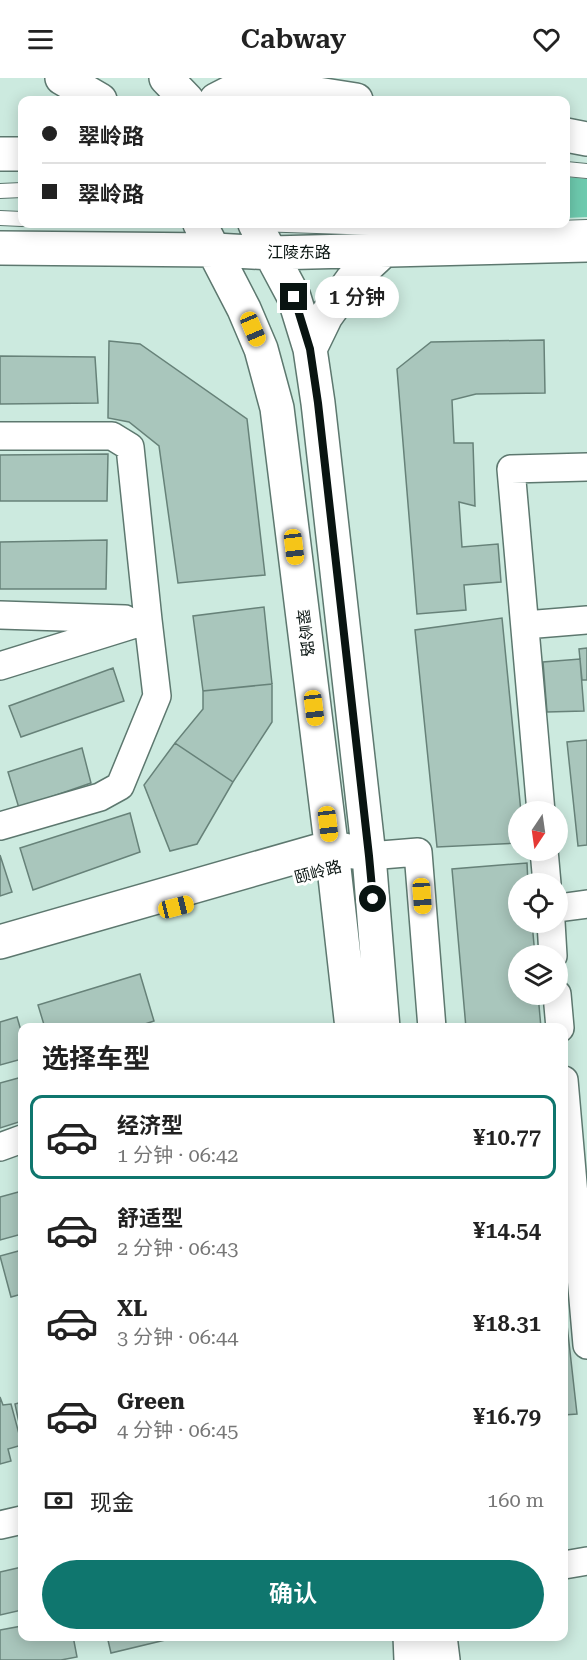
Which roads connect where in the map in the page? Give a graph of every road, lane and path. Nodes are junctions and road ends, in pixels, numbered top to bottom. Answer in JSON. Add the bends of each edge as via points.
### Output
{"nodes":[{"id":1,"x":62,"y":78,"type":"edge"},
{"id":2,"x":166,"y":78,"type":"edge"},
{"id":3,"x":204,"y":78,"type":"edge"},
{"id":4,"x":93,"y":96,"type":"edge"},
{"id":5,"x":183,"y":96,"type":"edge"},
{"id":6,"x":200,"y":96,"type":"edge"},
{"id":7,"x":224,"y":96,"type":"edge"},
{"id":8,"x":330,"y":96,"type":"edge"},
{"id":9,"x":570,"y":136,"type":"edge"},
{"id":10,"x":587,"y":139,"type":"edge"},
{"id":11,"x":0,"y":154,"type":"edge"},
{"id":12,"x":18,"y":154,"type":"edge"},
{"id":13,"x":570,"y":169,"type":"edge"},
{"id":14,"x":587,"y":171,"type":"edge"},
{"id":15,"x":18,"y":190,"type":"edge"},
{"id":16,"x":0,"y":191,"type":"edge"},
{"id":17,"x":0,"y":218,"type":"edge"},
{"id":18,"x":18,"y":219,"type":"edge"},
{"id":19,"x":587,"y":227,"type":"edge"},
{"id":20,"x":258,"y":228,"type":"edge"},
{"id":21,"x":377,"y":228,"type":"edge"},
{"id":22,"x":557,"y":228,"type":"edge"},
{"id":23,"x":570,"y":228,"type":"edge"},
{"id":24,"x":208,"y":237,"type":"edge"},
{"id":25,"x":587,"y":245,"type":"edge"},
{"id":26,"x":0,"y":248,"type":"edge"},
{"id":27,"x":383,"y":251,"type":"junction"},
{"id":28,"x":270,"y":253,"type":"junction"},
{"id":29,"x":310,"y":349,"type":"junction"},
{"id":30,"x":0,"y":436,"type":"edge"},
{"id":31,"x":587,"y":467,"type":"edge"},
{"id":32,"x":0,"y":615,"type":"edge"},
{"id":33,"x":148,"y":620,"type":"junction"},
{"id":34,"x":587,"y":620,"type":"edge"},
{"id":35,"x":525,"y":625,"type":"junction"},
{"id":36,"x":0,"y":666,"type":"edge"},
{"id":37,"x":540,"y":801,"type":"edge"},
{"id":38,"x":0,"y":826,"type":"edge"},
{"id":39,"x":369,"y":856,"type":"junction"},
{"id":40,"x":333,"y":857,"type":"junction"},
{"id":41,"x":587,"y":904,"type":"edge"},
{"id":42,"x":568,"y":907,"type":"edge"},
{"id":43,"x":0,"y":942,"type":"edge"},
{"id":44,"x":0,"y":959,"type":"edge"},
{"id":45,"x":558,"y":1005,"type":"edge"},
{"id":46,"x":350,"y":1023,"type":"edge"},
{"id":47,"x":383,"y":1023,"type":"edge"},
{"id":48,"x":432,"y":1023,"type":"edge"},
{"id":49,"x":560,"y":1023,"type":"edge"},
{"id":50,"x":568,"y":1126,"type":"edge"},
{"id":51,"x":18,"y":1140,"type":"edge"},
{"id":52,"x":0,"y":1147,"type":"edge"},
{"id":53,"x":587,"y":1345,"type":"edge"},
{"id":54,"x":18,"y":1521,"type":"edge"},
{"id":55,"x":0,"y":1525,"type":"edge"},
{"id":56,"x":587,"y":1561,"type":"edge"},
{"id":57,"x":568,"y":1564,"type":"edge"},
{"id":58,"x":410,"y":1641,"type":"edge"},
{"id":59,"x":441,"y":1641,"type":"edge"},
{"id":60,"x":411,"y":1660,"type":"edge"},
{"id":61,"x":443,"y":1660,"type":"edge"}],
"edges":[{"from":1,"to":4,"type":"main road"},
{"from":2,"to":5,"type":"main road"},
{"from":3,"to":6,"type":"main road"},
{"from":7,"to":8,"type":"main road","via":[[243,86]]},
{"from":9,"to":10,"type":"main road"},
{"from":11,"to":12,"type":"main road"},
{"from":13,"to":14,"type":"lane"},
{"from":15,"to":16,"type":"lane"},
{"from":17,"to":18,"type":"lane"},
{"from":19,"to":23,"type":"lane"},
{"from":20,"to":28,"type":"main road"},
{"from":21,"to":22,"type":"lane"},
{"from":24,"to":26,"type":"main road","name":"江陵东路"},
{"from":24,"to":28,"type":"main road","name":"江陵东路"},
{"from":24,"to":40,"type":"main road","name":"翠岭路","via":[[261,349],[277,408]]},
{"from":25,"to":27,"type":"main road","name":"江陵东路"},
{"from":27,"to":28,"type":"main road","name":"江陵东路"},
{"from":27,"to":29,"type":"main road","via":[[352,280],[326,316]]},
{"from":28,"to":29,"type":"main road","via":[[294,297]]},
{"from":29,"to":39,"type":"main road"},
{"from":30,"to":33,"type":"street","via":[[112,436],[130,447]]},
{"from":31,"to":35,"type":"street","via":[[511,469]]},
{"from":32,"to":33,"type":"street"},
{"from":33,"to":36,"type":"street"},
{"from":33,"to":38,"type":"street","via":[[157,696],[120,786],[100,797]]},
{"from":34,"to":35,"type":"street"},
{"from":35,"to":37,"type":"street"},
{"from":39,"to":40,"type":"main road","name":"颐岭路"},
{"from":39,"to":47,"type":"main road"},
{"from":39,"to":48,"type":"street","via":[[418,852]]},
{"from":40,"to":43,"type":"main road","name":"颐岭路"},
{"from":40,"to":44,"type":"main road","name":"颐岭路"},
{"from":40,"to":46,"type":"main road","name":"翠岭路"},
{"from":41,"to":42,"type":"street"},
{"from":45,"to":49,"type":"street"},
{"from":50,"to":53,"type":"street"},
{"from":51,"to":52,"type":"street"},
{"from":54,"to":55,"type":"street"},
{"from":56,"to":57,"type":"street"},
{"from":58,"to":60,"type":"main road"},
{"from":59,"to":61,"type":"main road"}]}
